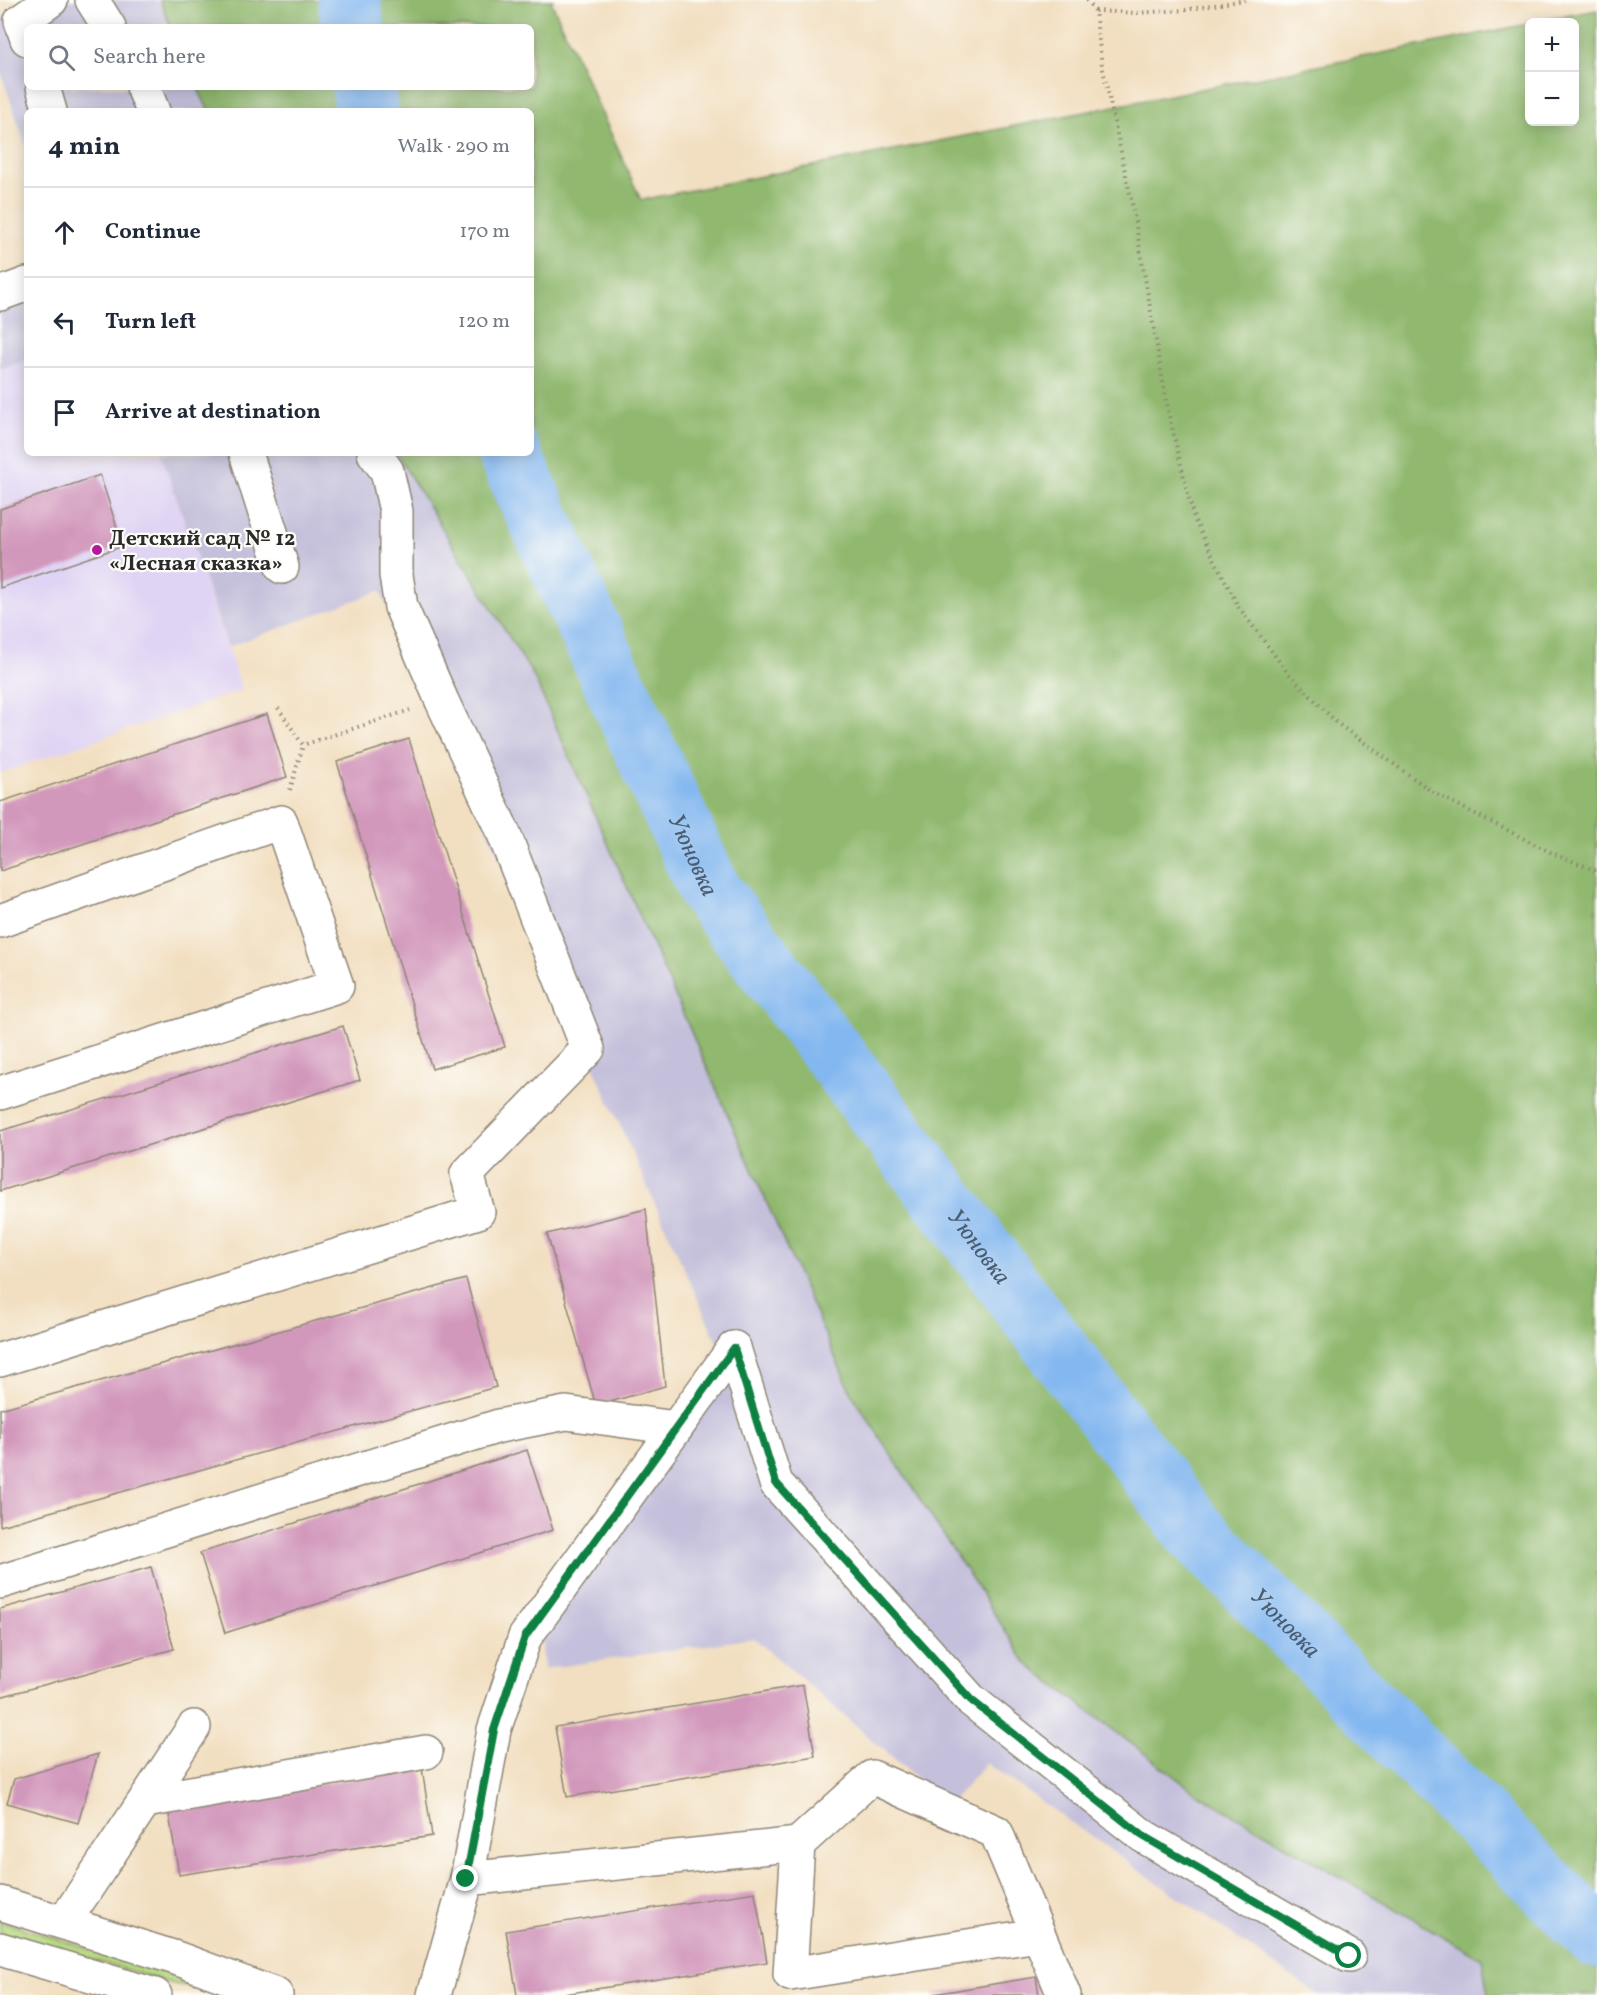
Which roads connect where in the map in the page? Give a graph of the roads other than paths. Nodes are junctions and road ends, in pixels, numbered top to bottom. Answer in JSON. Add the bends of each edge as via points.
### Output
{"nodes":[{"id":1,"x":51,"y":0,"type":"edge"},
{"id":2,"x":92,"y":0,"type":"edge"},
{"id":3,"x":107,"y":24,"type":"edge"},
{"id":4,"x":16,"y":28,"type":"edge"},
{"id":5,"x":44,"y":90,"type":"edge"},
{"id":6,"x":144,"y":90,"type":"edge"},
{"id":7,"x":49,"y":108,"type":"edge"},
{"id":8,"x":152,"y":108,"type":"edge"},
{"id":9,"x":24,"y":285,"type":"edge"},
{"id":10,"x":0,"y":294,"type":"edge"},
{"id":11,"x":247,"y":456,"type":"edge"},
{"id":12,"x":376,"y":456,"type":"edge"},
{"id":13,"x":282,"y":567,"type":"dead end"},
{"id":14,"x":0,"y":921,"type":"edge"},
{"id":15,"x":0,"y":1093,"type":"edge"},
{"id":16,"x":0,"y":1360,"type":"edge"},
{"id":17,"x":676,"y":1428,"type":"junction"},
{"id":18,"x":0,"y":1582,"type":"edge"},
{"id":19,"x":194,"y":1727,"type":"dead end"},
{"id":20,"x":426,"y":1752,"type":"dead end"},
{"id":21,"x":146,"y":1801,"type":"junction"},
{"id":22,"x":798,"y":1844,"type":"junction"},
{"id":23,"x":466,"y":1879,"type":"junction"},
{"id":24,"x":0,"y":1903,"type":"edge"},
{"id":25,"x":72,"y":1910,"type":"dead end"},
{"id":26,"x":1038,"y":1935,"type":"junction"},
{"id":27,"x":0,"y":1949,"type":"edge"},
{"id":28,"x":1349,"y":1956,"type":"dead end"},
{"id":29,"x":0,"y":1965,"type":"edge"},
{"id":30,"x":54,"y":1965,"type":"junction"},
{"id":31,"x":155,"y":1995,"type":"edge"},
{"id":32,"x":276,"y":1995,"type":"edge"},
{"id":33,"x":434,"y":1995,"type":"edge"},
{"id":34,"x":1064,"y":1995,"type":"edge"}],
"edges":[{"from":1,"to":4,"type":"street"},
{"from":2,"to":3,"type":"street"},
{"from":5,"to":7,"type":"street"},
{"from":6,"to":8,"type":"street"},
{"from":9,"to":10,"type":"street"},
{"from":11,"to":13,"type":"street"},
{"from":12,"to":16,"type":"street","via":[[387,471],[396,511],[396,575],[401,607],[504,834],[588,1049],[467,1174],[478,1212]]},
{"from":14,"to":15,"type":"street","via":[[281,822],[337,986]]},
{"from":17,"to":18,"type":"street","via":[[566,1413],[499,1426]]},
{"from":17,"to":23,"type":"street","via":[[525,1637],[494,1730]]},
{"from":17,"to":28,"type":"street","via":[[734,1348],[776,1483],[971,1700],[1143,1836]]},
{"from":19,"to":21,"type":"street"},
{"from":20,"to":21,"type":"street"},
{"from":21,"to":25,"type":"street"},
{"from":22,"to":23,"type":"street"},
{"from":22,"to":26,"type":"street","via":[[872,1777],[996,1833]]},
{"from":22,"to":26,"type":"street","via":[[790,1974]]},
{"from":23,"to":33,"type":"street"},
{"from":24,"to":32,"type":"street","via":[[176,1958]]},
{"from":26,"to":34,"type":"street"},
{"from":27,"to":30,"type":"street"},
{"from":29,"to":30,"type":"street"},
{"from":30,"to":31,"type":"street"}]}
